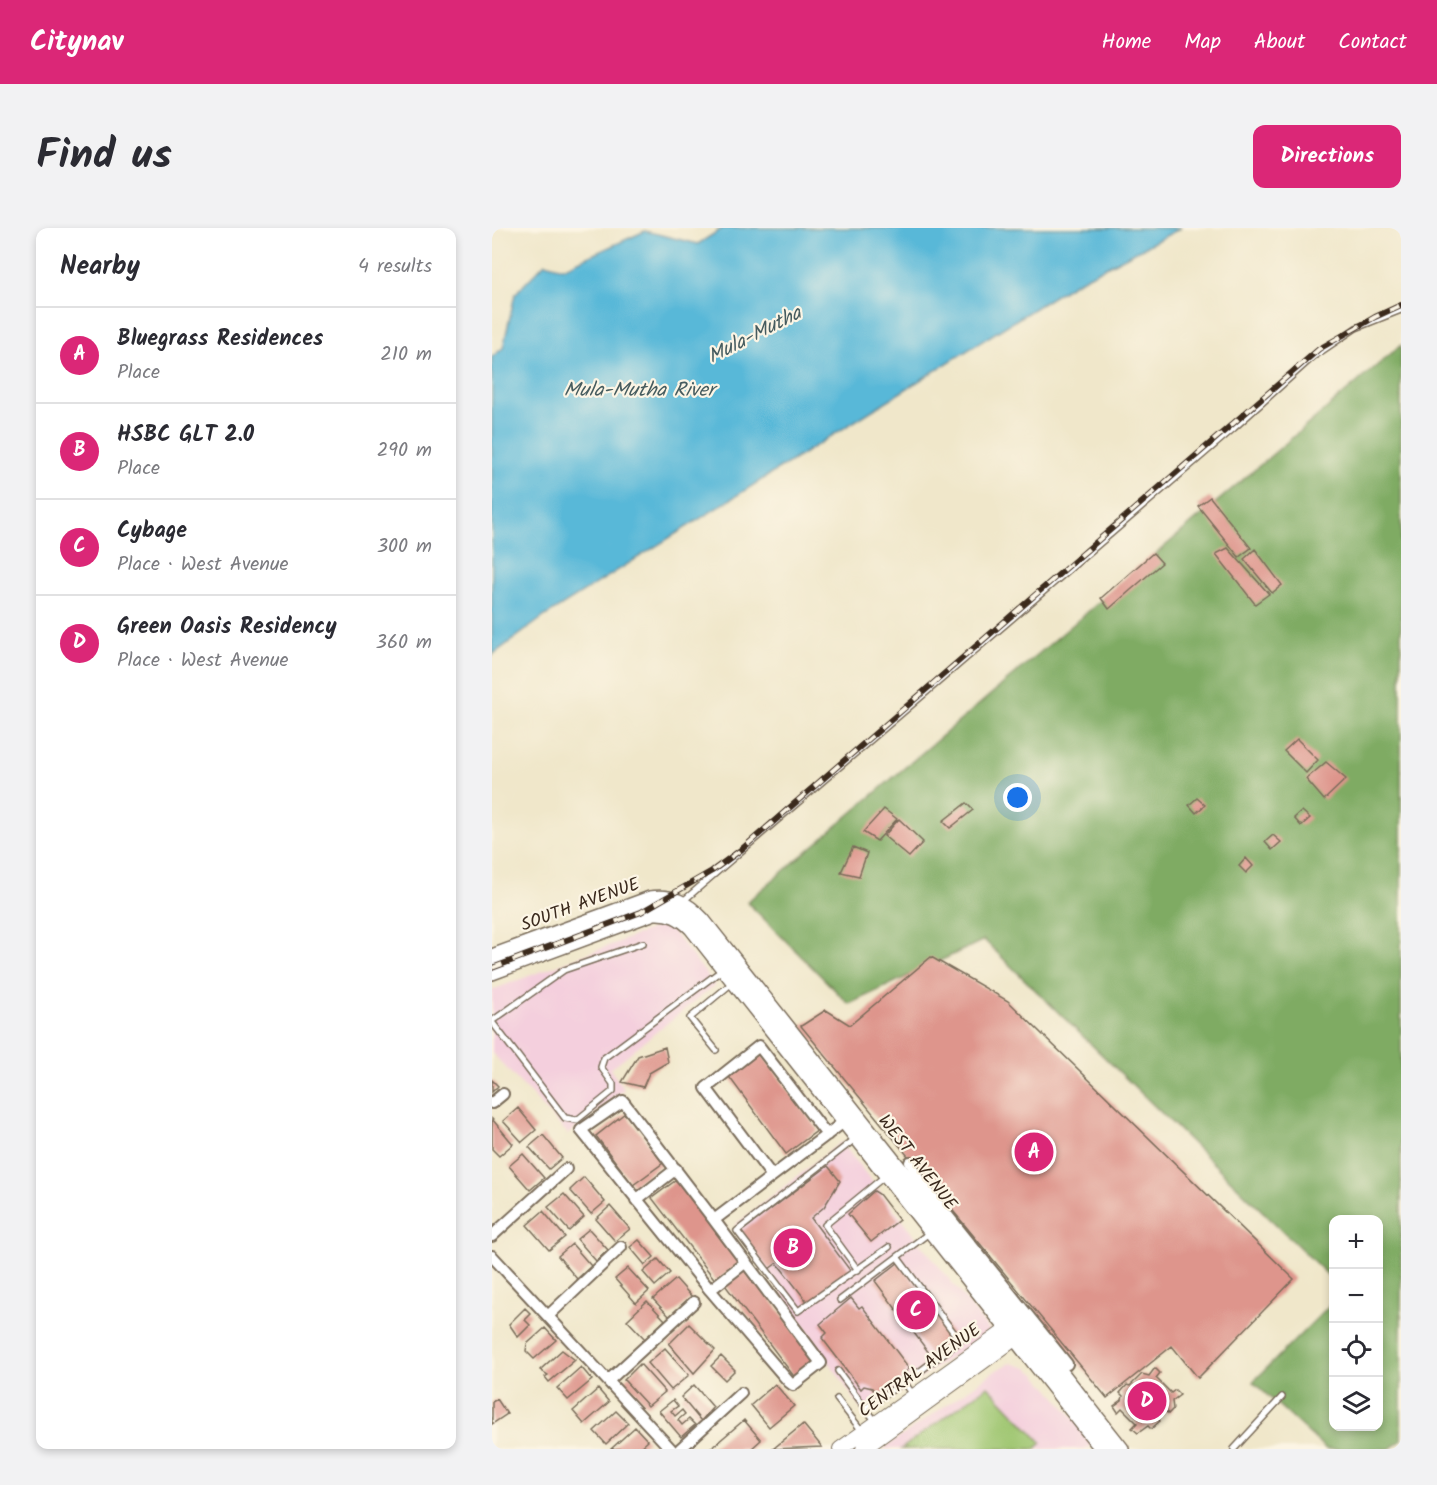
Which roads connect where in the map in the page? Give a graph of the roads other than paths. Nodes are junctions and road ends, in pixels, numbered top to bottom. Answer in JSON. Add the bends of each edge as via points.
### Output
{"nodes":[{"id":1,"x":1401,"y":310,"type":"edge"},
{"id":2,"x":678,"y":909,"type":"junction"},
{"id":3,"x":643,"y":943,"type":"dead end"},
{"id":4,"x":492,"y":957,"type":"edge"},
{"id":5,"x":723,"y":969,"type":"junction"},
{"id":6,"x":492,"y":972,"type":"edge"},
{"id":7,"x":734,"y":982,"type":"junction"},
{"id":8,"x":492,"y":1022,"type":"edge"},
{"id":9,"x":716,"y":1050,"type":"dead end"},
{"id":10,"x":503,"y":1094,"type":"dead end"},
{"id":11,"x":492,"y":1103,"type":"edge"},
{"id":12,"x":850,"y":1118,"type":"junction"},
{"id":13,"x":827,"y":1135,"type":"junction"},
{"id":14,"x":857,"y":1138,"type":"junction"},
{"id":15,"x":910,"y":1162,"type":"dead end"},
{"id":16,"x":566,"y":1169,"type":"dead end"},
{"id":17,"x":676,"y":1169,"type":"junction"},
{"id":18,"x":886,"y":1175,"type":"junction"},
{"id":19,"x":772,"y":1176,"type":"junction"},
{"id":20,"x":636,"y":1200,"type":"junction"},
{"id":21,"x":714,"y":1220,"type":"junction"},
{"id":22,"x":931,"y":1232,"type":"junction"},
{"id":23,"x":492,"y":1236,"type":"edge"},
{"id":24,"x":621,"y":1247,"type":"dead end"},
{"id":25,"x":889,"y":1247,"type":"dead end"},
{"id":26,"x":492,"y":1256,"type":"edge"},
{"id":27,"x":898,"y":1257,"type":"junction"},
{"id":28,"x":746,"y":1262,"type":"junction"},
{"id":29,"x":858,"y":1270,"type":"junction"},
{"id":30,"x":711,"y":1290,"type":"junction"},
{"id":31,"x":1006,"y":1297,"type":"junction"},
{"id":32,"x":840,"y":1300,"type":"dead end"},
{"id":33,"x":694,"y":1302,"type":"dead end"},
{"id":34,"x":548,"y":1316,"type":"junction"},
{"id":35,"x":1017,"y":1330,"type":"junction"},
{"id":36,"x":1067,"y":1364,"type":"dead end"},
{"id":37,"x":838,"y":1371,"type":"dead end"},
{"id":38,"x":919,"y":1372,"type":"dead end"},
{"id":39,"x":608,"y":1381,"type":"junction"},
{"id":40,"x":741,"y":1393,"type":"dead end"},
{"id":41,"x":915,"y":1396,"type":"junction"},
{"id":42,"x":1282,"y":1397,"type":"dead end"},
{"id":43,"x":837,"y":1399,"type":"dead end"},
{"id":44,"x":865,"y":1408,"type":"junction"},
{"id":45,"x":877,"y":1423,"type":"junction"},
{"id":46,"x":863,"y":1432,"type":"junction"},
{"id":47,"x":671,"y":1449,"type":"edge"},
{"id":48,"x":680,"y":1449,"type":"edge"},
{"id":49,"x":842,"y":1449,"type":"edge"},
{"id":50,"x":863,"y":1449,"type":"edge"},
{"id":51,"x":1103,"y":1449,"type":"edge"},
{"id":52,"x":1121,"y":1449,"type":"edge"},
{"id":53,"x":1234,"y":1449,"type":"edge"}],
"edges":[{"from":1,"to":2,"type":"lane","via":[[1356,328],[1313,357]]},
{"from":2,"to":4,"type":"main road","name":"SOUTH AVENUE","via":[[673,899],[650,899]]},
{"from":2,"to":5,"type":"main road","name":"WEST AVENUE"},
{"from":2,"to":6,"type":"main road","name":"SOUTH AVENUE","via":[[654,912]]},
{"from":2,"to":12,"type":"main road","name":"WEST AVENUE","via":[[702,920]]},
{"from":3,"to":8,"type":"lane","via":[[564,970]]},
{"from":5,"to":7,"type":"main road","name":"WEST AVENUE"},
{"from":5,"to":8,"type":"lane","via":[[604,1058],[601,1067],[613,1090],[577,1120],[565,1118]]},
{"from":7,"to":9,"type":"lane","via":[[690,1018]]},
{"from":7,"to":12,"type":"main road","name":"WEST AVENUE"},
{"from":10,"to":11,"type":"street"},
{"from":12,"to":13,"type":"street"},
{"from":12,"to":14,"type":"main road","name":"WEST AVENUE"},
{"from":12,"to":31,"type":"main road","name":"WEST AVENUE"},
{"from":13,"to":19,"type":"street"},
{"from":13,"to":19,"type":"street","via":[[759,1046],[706,1088]]},
{"from":14,"to":18,"type":"main road","name":"WEST AVENUE"},
{"from":14,"to":29,"type":"lane","via":[[737,1231],[798,1311]]},
{"from":15,"to":31,"type":"street"},
{"from":16,"to":23,"type":"street"},
{"from":17,"to":20,"type":"street"},
{"from":17,"to":20,"type":"street","via":[[623,1101],[580,1130]]},
{"from":17,"to":21,"type":"street"},
{"from":18,"to":22,"type":"main road","name":"WEST AVENUE"},
{"from":18,"to":29,"type":"lane","via":[[825,1225]]},
{"from":19,"to":21,"type":"street"},
{"from":20,"to":30,"type":"street"},
{"from":21,"to":28,"type":"street"},
{"from":22,"to":27,"type":"lane"},
{"from":22,"to":35,"type":"main road","name":"WEST AVENUE"},
{"from":24,"to":34,"type":"street"},
{"from":25,"to":29,"type":"lane"},
{"from":26,"to":34,"type":"street"},
{"from":27,"to":32,"type":"lane"},
{"from":27,"to":38,"type":"lane","via":[[960,1341]]},
{"from":28,"to":30,"type":"street"},
{"from":28,"to":30,"type":"street","via":[[821,1364],[793,1385]]},
{"from":31,"to":35,"type":"main road","name":"WEST AVENUE"},
{"from":31,"to":36,"type":"street"},
{"from":33,"to":39,"type":"street"},
{"from":34,"to":39,"type":"street"},
{"from":35,"to":41,"type":"street","name":"CENTRAL AVENUE"},
{"from":35,"to":50,"type":"street","name":"CENTRAL AVENUE"},
{"from":35,"to":51,"type":"main road","name":"WEST AVENUE"},
{"from":35,"to":52,"type":"main road","name":"WEST AVENUE"},
{"from":37,"to":44,"type":"lane"},
{"from":39,"to":47,"type":"street"},
{"from":40,"to":48,"type":"street"},
{"from":41,"to":44,"type":"lane","via":[[904,1382]]},
{"from":41,"to":45,"type":"street","name":"CENTRAL AVENUE"},
{"from":42,"to":53,"type":"lane"},
{"from":43,"to":46,"type":"lane"},
{"from":44,"to":45,"type":"lane"},
{"from":45,"to":46,"type":"street","name":"CENTRAL AVENUE"},
{"from":46,"to":49,"type":"street","name":"CENTRAL AVENUE"}]}
